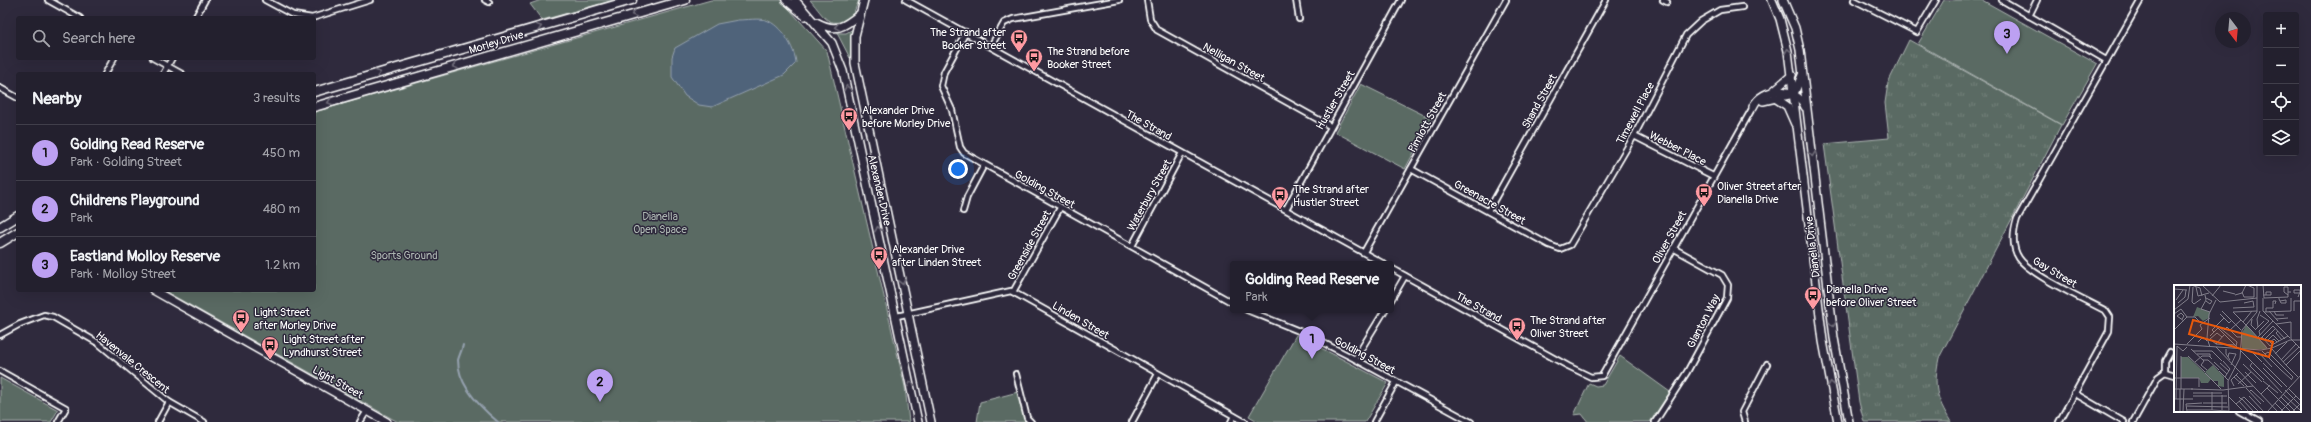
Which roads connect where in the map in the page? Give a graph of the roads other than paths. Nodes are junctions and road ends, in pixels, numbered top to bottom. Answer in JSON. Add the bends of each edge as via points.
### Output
{"nodes":[{"id":1,"x":48,"y":0,"type":"edge"},
{"id":2,"x":205,"y":0,"type":"edge"},
{"id":3,"x":265,"y":0,"type":"edge"},
{"id":4,"x":370,"y":0,"type":"edge"},
{"id":5,"x":632,"y":0,"type":"edge"},
{"id":6,"x":685,"y":0,"type":"edge"},
{"id":7,"x":786,"y":0,"type":"edge"},
{"id":8,"x":795,"y":0,"type":"edge"},
{"id":9,"x":906,"y":0,"type":"edge"},
{"id":10,"x":1119,"y":0,"type":"edge"},
{"id":11,"x":1147,"y":0,"type":"edge"},
{"id":12,"x":1296,"y":0,"type":"edge"},
{"id":13,"x":1401,"y":0,"type":"edge"},
{"id":14,"x":1506,"y":0,"type":"edge"},
{"id":15,"x":1606,"y":0,"type":"edge"},
{"id":16,"x":1772,"y":0,"type":"edge"},
{"id":17,"x":1783,"y":0,"type":"edge"},
{"id":18,"x":1854,"y":0,"type":"edge"},
{"id":19,"x":1936,"y":0,"type":"edge"},
{"id":20,"x":2002,"y":0,"type":"edge"},
{"id":21,"x":2037,"y":0,"type":"edge"},
{"id":22,"x":2140,"y":0,"type":"edge"},
{"id":23,"x":865,"y":1,"type":"edge"},
{"id":24,"x":1742,"y":7,"type":"dead end"},
{"id":25,"x":860,"y":14,"type":"junction"},
{"id":26,"x":76,"y":16,"type":"edge"},
{"id":27,"x":196,"y":16,"type":"edge"},
{"id":28,"x":299,"y":16,"type":"edge"},
{"id":29,"x":2029,"y":16,"type":"junction"},
{"id":30,"x":316,"y":17,"type":"edge"},
{"id":31,"x":1299,"y":19,"type":"dead end"},
{"id":32,"x":811,"y":20,"type":"junction"},
{"id":33,"x":966,"y":32,"type":"junction"},
{"id":34,"x":990,"y":46,"type":"junction"},
{"id":35,"x":113,"y":60,"type":"edge"},
{"id":36,"x":157,"y":60,"type":"edge"},
{"id":37,"x":171,"y":60,"type":"edge"},
{"id":38,"x":2106,"y":60,"type":"junction"},
{"id":39,"x":168,"y":66,"type":"junction"},
{"id":40,"x":106,"y":72,"type":"edge"},
{"id":41,"x":165,"y":72,"type":"edge"},
{"id":42,"x":178,"y":72,"type":"edge"},
{"id":43,"x":1803,"y":73,"type":"junction"},
{"id":44,"x":1792,"y":75,"type":"junction"},
{"id":45,"x":0,"y":88,"type":"edge"},
{"id":46,"x":316,"y":91,"type":"edge"},
{"id":47,"x":1794,"y":94,"type":"junction"},
{"id":48,"x":1773,"y":95,"type":"junction"},
{"id":49,"x":16,"y":97,"type":"edge"},
{"id":50,"x":316,"y":106,"type":"edge"},
{"id":51,"x":1753,"y":107,"type":"joint"},
{"id":52,"x":1808,"y":115,"type":"junction"},
{"id":53,"x":1330,"y":126,"type":"junction"},
{"id":54,"x":1798,"y":131,"type":"junction"},
{"id":55,"x":1634,"y":136,"type":"junction"},
{"id":56,"x":1182,"y":153,"type":"junction"},
{"id":57,"x":984,"y":165,"type":"junction"},
{"id":58,"x":1411,"y":169,"type":"junction"},
{"id":59,"x":1713,"y":176,"type":"junction"},
{"id":60,"x":1060,"y":208,"type":"junction"},
{"id":61,"x":1286,"y":209,"type":"junction"},
{"id":62,"x":1488,"y":211,"type":"junction"},
{"id":63,"x":962,"y":212,"type":"dead end"},
{"id":64,"x":16,"y":217,"type":"edge"},
{"id":65,"x":0,"y":227,"type":"edge"},
{"id":66,"x":16,"y":233,"type":"edge"},
{"id":67,"x":0,"y":243,"type":"edge"},
{"id":68,"x":1132,"y":246,"type":"junction"},
{"id":69,"x":1673,"y":248,"type":"junction"},
{"id":70,"x":1560,"y":249,"type":"joint"},
{"id":71,"x":1364,"y":252,"type":"junction"},
{"id":72,"x":1379,"y":261,"type":"edge"},
{"id":73,"x":1394,"y":270,"type":"edge"},
{"id":74,"x":1405,"y":276,"type":"junction"},
{"id":75,"x":157,"y":292,"type":"edge"},
{"id":76,"x":1013,"y":292,"type":"junction"},
{"id":77,"x":1394,"y":295,"type":"edge"},
{"id":78,"x":1230,"y":301,"type":"edge"},
{"id":79,"x":909,"y":313,"type":"junction"},
{"id":80,"x":1254,"y":313,"type":"edge"},
{"id":81,"x":1383,"y":313,"type":"edge"},
{"id":82,"x":897,"y":316,"type":"junction"},
{"id":83,"x":0,"y":335,"type":"edge"},
{"id":84,"x":2170,"y":352,"type":"dead end"},
{"id":85,"x":1355,"y":358,"type":"junction"},
{"id":86,"x":1767,"y":364,"type":"dead end"},
{"id":87,"x":0,"y":371,"type":"edge"},
{"id":88,"x":2165,"y":372,"type":"junction"},
{"id":89,"x":1016,"y":374,"type":"dead end"},
{"id":90,"x":1158,"y":374,"type":"junction"},
{"id":91,"x":2174,"y":375,"type":"edge"},
{"id":92,"x":1602,"y":376,"type":"joint"},
{"id":93,"x":1396,"y":382,"type":"junction"},
{"id":94,"x":2074,"y":394,"type":"junction"},
{"id":95,"x":169,"y":402,"type":"junction"},
{"id":96,"x":367,"y":411,"type":"junction"},
{"id":97,"x":2241,"y":412,"type":"edge"},
{"id":98,"x":1234,"y":416,"type":"junction"},
{"id":99,"x":58,"y":422,"type":"edge"},
{"id":100,"x":158,"y":422,"type":"edge"},
{"id":101,"x":204,"y":422,"type":"edge"},
{"id":102,"x":360,"y":422,"type":"edge"},
{"id":103,"x":386,"y":422,"type":"edge"},
{"id":104,"x":918,"y":422,"type":"edge"},
{"id":105,"x":931,"y":422,"type":"edge"},
{"id":106,"x":1031,"y":422,"type":"edge"},
{"id":107,"x":1132,"y":422,"type":"edge"},
{"id":108,"x":1231,"y":422,"type":"edge"},
{"id":109,"x":1245,"y":422,"type":"edge"},
{"id":110,"x":1374,"y":422,"type":"edge"},
{"id":111,"x":1471,"y":422,"type":"edge"},
{"id":112,"x":1655,"y":422,"type":"edge"},
{"id":113,"x":1745,"y":422,"type":"edge"},
{"id":114,"x":1838,"y":422,"type":"edge"},
{"id":115,"x":1849,"y":422,"type":"edge"},
{"id":116,"x":2059,"y":422,"type":"edge"},
{"id":117,"x":2124,"y":422,"type":"edge"},
{"id":118,"x":2133,"y":422,"type":"edge"},
{"id":119,"x":2259,"y":422,"type":"edge"}],
"edges":[{"from":1,"to":26,"type":"street"},
{"from":2,"to":27,"type":"street"},
{"from":3,"to":28,"type":"street"},
{"from":4,"to":30,"type":"street"},
{"from":46,"to":5,"type":"highway","name":"Morley Drive","one_way":true},
{"from":6,"to":50,"type":"highway","name":"Morley Drive","one_way":true},
{"from":7,"to":32,"type":"main road"},
{"from":8,"to":32,"type":"main road","name":"Alexander Drive"},
{"from":9,"to":33,"type":"street","name":"The Strand"},
{"from":10,"to":34,"type":"street","via":[[1012,19],[1004,23]]},
{"from":11,"to":53,"type":"street","name":"Nelligan Street","via":[[1150,19],[1157,30]]},
{"from":12,"to":31,"type":"street"},
{"from":13,"to":53,"type":"street","name":"Hustler Street"},
{"from":14,"to":58,"type":"street","name":"Pimlott Street"},
{"from":15,"to":62,"type":"street","name":"Shand Street"},
{"from":44,"to":16,"type":"main road","name":"Dianella Drive","one_way":true,"via":[[1786,39]]},
{"from":17,"to":43,"type":"main road","name":"Dianella Drive","via":[[1795,28]]},
{"from":18,"to":19,"type":"street","via":[[1917,32]]},
{"from":20,"to":29,"type":"street"},
{"from":21,"to":29,"type":"street"},
{"from":22,"to":38,"type":"street","name":"Gay Street"},
{"from":23,"to":25,"type":"main road","name":"Alexander Drive"},
{"from":24,"to":55,"type":"street","name":"Timewell Place","via":[[1720,10],[1701,21],[1686,35]]},
{"from":25,"to":32,"type":"main road","one_way":true,"via":[[836,28],[828,28]]},
{"from":25,"to":79,"type":"main road","name":"Alexander Drive","one_way":true,"via":[[855,36],[855,62]]},
{"from":29,"to":38,"type":"street"},
{"from":82,"to":32,"type":"main road","name":"Alexander Drive","one_way":true,"via":[[843,71],[832,43]]},
{"from":33,"to":34,"type":"street","name":"The Strand"},
{"from":33,"to":57,"type":"street","name":"Golding Street","via":[[944,72],[941,86],[952,110],[960,147],[964,153]]},
{"from":34,"to":56,"type":"street","name":"The Strand"},
{"from":35,"to":40,"type":"street"},
{"from":36,"to":39,"type":"street"},
{"from":37,"to":39,"type":"street"},
{"from":38,"to":94,"type":"street","name":"Gay Street","via":[[2017,219],[2014,230],[2016,252],[2027,267],[2106,311],[2110,317],[2109,331]]},
{"from":39,"to":41,"type":"street"},
{"from":39,"to":42,"type":"street"},
{"from":43,"to":47,"type":"main road"},
{"from":43,"to":52,"type":"main road","name":"Dianella Drive"},
{"from":44,"to":47,"type":"main road","name":"Dianella Drive"},
{"from":44,"to":48,"type":"main road"},
{"from":45,"to":49,"type":"street"},
{"from":47,"to":48,"type":"main road","via":[[1789,97]]},
{"from":47,"to":52,"type":"main road","via":[[1801,99]]},
{"from":47,"to":54,"type":"main road","name":"Dianella Drive"},
{"from":48,"to":51,"type":"main road"},
{"from":48,"to":54,"type":"main road","via":[[1789,109]]},
{"from":51,"to":59,"type":"street","name":"Oliver Street"},
{"from":52,"to":115,"type":"main road","name":"Dianella Drive","one_way":true,"via":[[1834,338]]},
{"from":53,"to":61,"type":"street","name":"Hustler Street"},
{"from":114,"to":54,"type":"main road","name":"Dianella Drive","one_way":true,"via":[[1823,341]]},
{"from":55,"to":59,"type":"street","name":"Webber Place"},
{"from":55,"to":70,"type":"street","name":"Timewell Place","via":[[1570,246]]},
{"from":56,"to":61,"type":"street","name":"The Strand"},
{"from":56,"to":68,"type":"street","name":"Waterbury Street"},
{"from":57,"to":60,"type":"street","name":"Golding Street"},
{"from":57,"to":63,"type":"street","via":[[967,196]]},
{"from":58,"to":62,"type":"street","name":"Greenacre Street"},
{"from":58,"to":71,"type":"street","name":"Pimlott Street"},
{"from":59,"to":69,"type":"street","name":"Oliver Street"},
{"from":60,"to":68,"type":"street","name":"Golding Street"},
{"from":60,"to":76,"type":"street","name":"Greenside Street"},
{"from":61,"to":71,"type":"street","name":"The Strand"},
{"from":62,"to":70,"type":"street","name":"Greenacre Street"},
{"from":64,"to":65,"type":"highway"},
{"from":66,"to":67,"type":"highway"},
{"from":68,"to":78,"type":"street","name":"Golding Street"},
{"from":69,"to":92,"type":"street","name":"Oliver Street"},
{"from":69,"to":112,"type":"street","name":"Glanton Way","via":[[1722,276],[1728,285],[1727,298],[1679,385]]},
{"from":71,"to":72,"type":"street","name":"The Strand"},
{"from":73,"to":74,"type":"street","name":"The Strand"},
{"from":74,"to":77,"type":"street"},
{"from":74,"to":92,"type":"street","name":"The Strand","via":[[1568,366],[1591,377]]},
{"from":75,"to":96,"type":"main road","name":"Light Street"},
{"from":76,"to":79,"type":"street"},
{"from":76,"to":90,"type":"street","name":"Linden Street"},
{"from":79,"to":82,"type":"street"},
{"from":79,"to":105,"type":"main road","name":"Alexander Drive"},
{"from":80,"to":85,"type":"street","name":"Golding Street","via":[[1304,333]]},
{"from":81,"to":85,"type":"street"},
{"from":104,"to":82,"type":"main road","name":"Alexander Drive","one_way":true},
{"from":83,"to":95,"type":"street","name":"Havenvale Crescent","via":[[44,315],[53,317],[98,343]]},
{"from":84,"to":88,"type":"street","via":[[2165,361]]},
{"from":85,"to":93,"type":"street","name":"Golding Street"},
{"from":86,"to":113,"type":"street","via":[[1742,412]]},
{"from":87,"to":99,"type":"street","via":[[66,408]]},
{"from":88,"to":91,"type":"street"},
{"from":88,"to":118,"type":"street","via":[[2158,377]]},
{"from":89,"to":106,"type":"street","via":[[1027,418]]},
{"from":90,"to":98,"type":"street","name":"Linden Street"},
{"from":90,"to":107,"type":"street"},
{"from":93,"to":110,"type":"street"},
{"from":93,"to":111,"type":"street","name":"Golding Street"},
{"from":94,"to":116,"type":"street","name":"Gay Street"},
{"from":94,"to":117,"type":"street"},
{"from":95,"to":100,"type":"street"},
{"from":95,"to":101,"type":"street","name":"Havenvale Crescent"},
{"from":96,"to":102,"type":"street"},
{"from":96,"to":103,"type":"main road","name":"Light Street"},
{"from":97,"to":119,"type":"street"},
{"from":98,"to":108,"type":"street"},
{"from":98,"to":109,"type":"street","name":"Linden Street"}]}
